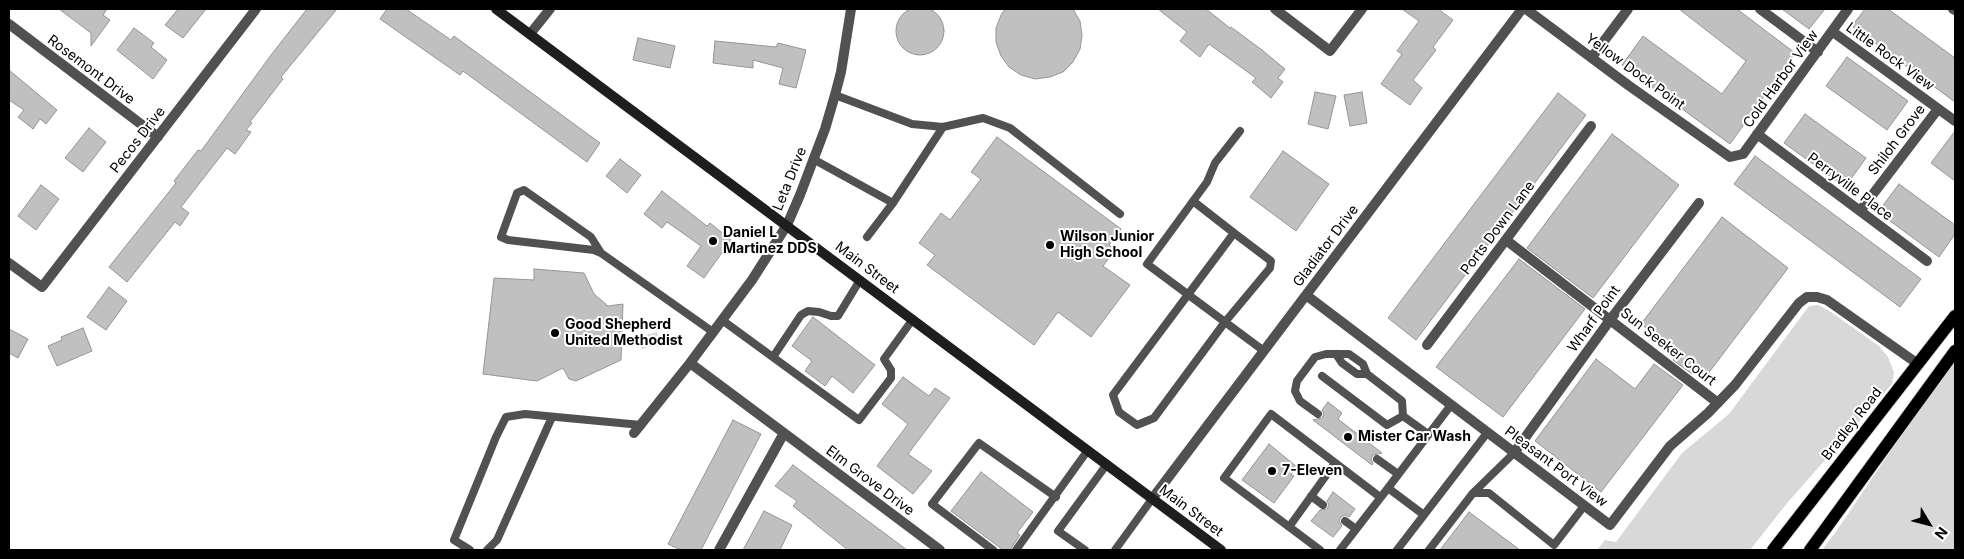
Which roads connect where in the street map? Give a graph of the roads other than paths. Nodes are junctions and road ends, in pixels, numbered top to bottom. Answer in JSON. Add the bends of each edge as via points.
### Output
{"nodes":[{"id":1,"x":256,"y":9,"type":"edge"},
{"id":2,"x":496,"y":9,"type":"edge"},
{"id":3,"x":550,"y":9,"type":"edge"},
{"id":4,"x":851,"y":9,"type":"edge"},
{"id":5,"x":1275,"y":9,"type":"edge"},
{"id":6,"x":1362,"y":9,"type":"edge"},
{"id":7,"x":1524,"y":9,"type":"edge"},
{"id":8,"x":1628,"y":9,"type":"edge"},
{"id":9,"x":1760,"y":9,"type":"edge"},
{"id":10,"x":1848,"y":9,"type":"edge"},
{"id":11,"x":9,"y":24,"type":"edge"},
{"id":12,"x":1833,"y":32,"type":"junction"},
{"id":13,"x":530,"y":34,"type":"junction"},
{"id":14,"x":1818,"y":52,"type":"junction"},
{"id":15,"x":1592,"y":57,"type":"junction"},
{"id":16,"x":835,"y":95,"type":"junction"},
{"id":17,"x":1938,"y":108,"type":"junction"},
{"id":18,"x":1955,"y":121,"type":"edge"},
{"id":19,"x":1592,"y":126,"type":"dead end"},
{"id":20,"x":943,"y":127,"type":"junction"},
{"id":21,"x":1240,"y":131,"type":"dead end"},
{"id":22,"x":1757,"y":134,"type":"junction"},
{"id":23,"x":158,"y":137,"type":"junction"},
{"id":24,"x":1730,"y":157,"type":"joint"},
{"id":25,"x":814,"y":159,"type":"junction"},
{"id":26,"x":1193,"y":201,"type":"junction"},
{"id":27,"x":893,"y":203,"type":"junction"},
{"id":28,"x":1699,"y":203,"type":"dead end"},
{"id":29,"x":1860,"y":211,"type":"junction"},
{"id":30,"x":1120,"y":214,"type":"dead end"},
{"id":31,"x":787,"y":225,"type":"junction"},
{"id":32,"x":1234,"y":233,"type":"junction"},
{"id":33,"x":867,"y":237,"type":"dead end"},
{"id":34,"x":1506,"y":240,"type":"junction"},
{"id":35,"x":601,"y":253,"type":"junction"},
{"id":36,"x":1927,"y":261,"type":"dead end"},
{"id":37,"x":9,"y":263,"type":"edge"},
{"id":38,"x":860,"y":280,"type":"junction"},
{"id":39,"x":1188,"y":295,"type":"junction"},
{"id":40,"x":1306,"y":295,"type":"junction"},
{"id":41,"x":1955,"y":316,"type":"edge"},
{"id":42,"x":913,"y":319,"type":"junction"},
{"id":43,"x":722,"y":320,"type":"junction"},
{"id":44,"x":1610,"y":320,"type":"junction"},
{"id":45,"x":1225,"y":322,"type":"junction"},
{"id":46,"x":713,"y":332,"type":"junction"},
{"id":47,"x":1427,"y":345,"type":"dead end"},
{"id":48,"x":1264,"y":351,"type":"junction"},
{"id":49,"x":1955,"y":351,"type":"edge"},
{"id":50,"x":1336,"y":354,"type":"junction"},
{"id":51,"x":773,"y":357,"type":"junction"},
{"id":52,"x":690,"y":363,"type":"junction"},
{"id":53,"x":1918,"y":364,"type":"junction"},
{"id":54,"x":1367,"y":374,"type":"junction"},
{"id":55,"x":1322,"y":376,"type":"dead end"},
{"id":56,"x":1718,"y":403,"type":"junction"},
{"id":57,"x":1451,"y":405,"type":"junction"},
{"id":58,"x":1318,"y":414,"type":"dead end"},
{"id":59,"x":1403,"y":416,"type":"junction"},
{"id":60,"x":552,"y":417,"type":"junction"},
{"id":61,"x":638,"y":429,"type":"joint"},
{"id":62,"x":784,"y":433,"type":"junction"},
{"id":63,"x":1488,"y":433,"type":"junction"},
{"id":64,"x":1428,"y":434,"type":"junction"},
{"id":65,"x":1088,"y":450,"type":"junction"},
{"id":66,"x":1514,"y":453,"type":"junction"},
{"id":67,"x":1377,"y":459,"type":"dead end"},
{"id":68,"x":1335,"y":463,"type":"junction"},
{"id":69,"x":1107,"y":464,"type":"junction"},
{"id":70,"x":1398,"y":474,"type":"junction"},
{"id":71,"x":1388,"y":488,"type":"junction"},
{"id":72,"x":1473,"y":493,"type":"junction"},
{"id":73,"x":1311,"y":496,"type":"junction"},
{"id":74,"x":1380,"y":497,"type":"junction"},
{"id":75,"x":1056,"y":498,"type":"junction"},
{"id":76,"x":1152,"y":499,"type":"junction"},
{"id":77,"x":1323,"y":505,"type":"dead end"},
{"id":78,"x":1584,"y":506,"type":"junction"},
{"id":79,"x":1424,"y":515,"type":"junction"},
{"id":80,"x":1345,"y":522,"type":"dead end"},
{"id":81,"x":1289,"y":527,"type":"junction"},
{"id":82,"x":1356,"y":529,"type":"junction"},
{"id":83,"x":1555,"y":547,"type":"edge"},
{"id":84,"x":1214,"y":548,"type":"edge"},
{"id":85,"x":470,"y":550,"type":"edge"},
{"id":86,"x":487,"y":550,"type":"edge"},
{"id":87,"x":719,"y":550,"type":"edge"},
{"id":88,"x":940,"y":550,"type":"edge"},
{"id":89,"x":993,"y":550,"type":"edge"},
{"id":90,"x":1016,"y":550,"type":"edge"},
{"id":91,"x":1085,"y":550,"type":"edge"},
{"id":92,"x":1115,"y":550,"type":"edge"},
{"id":93,"x":1320,"y":550,"type":"edge"},
{"id":94,"x":1340,"y":550,"type":"edge"},
{"id":95,"x":1397,"y":550,"type":"edge"},
{"id":96,"x":1429,"y":550,"type":"edge"},
{"id":97,"x":1773,"y":550,"type":"edge"},
{"id":98,"x":1810,"y":550,"type":"edge"}],
"edges":[{"from":1,"to":23,"type":"street","name":"Pecos Drive"},
{"from":2,"to":13,"type":"main road","name":"Main Street"},
{"from":3,"to":13,"type":"street"},
{"from":4,"to":16,"type":"street","name":"Leta Drive"},
{"from":5,"to":6,"type":"street","via":[[1330,51]]},
{"from":7,"to":15,"type":"street","name":"Yellow Dock Point"},
{"from":7,"to":40,"type":"street","name":"Gladiator Drive"},
{"from":8,"to":15,"type":"street"},
{"from":9,"to":14,"type":"street"},
{"from":10,"to":12,"type":"street","name":"Cold Harbor View"},
{"from":11,"to":23,"type":"street","name":"Rosemont Drive"},
{"from":12,"to":14,"type":"street","name":"Cold Harbor View"},
{"from":12,"to":17,"type":"street","name":"Little Rock View"},
{"from":13,"to":31,"type":"main road","name":"Main Street"},
{"from":14,"to":22,"type":"street","name":"Cold Harbor View"},
{"from":15,"to":24,"type":"street","name":"Yellow Dock Point"},
{"from":16,"to":20,"type":"lane","via":[[912,124]]},
{"from":16,"to":25,"type":"street","name":"Leta Drive"},
{"from":17,"to":18,"type":"street","name":"Little Rock View"},
{"from":17,"to":29,"type":"street","name":"Shiloh Grove"},
{"from":19,"to":34,"type":"street","name":"Ports Down Lane"},
{"from":20,"to":27,"type":"lane"},
{"from":20,"to":30,"type":"lane","via":[[983,118],[1010,128]]},
{"from":21,"to":26,"type":"lane","via":[[1215,163],[1208,182]]},
{"from":22,"to":24,"type":"street","name":"Cold Harbor View","via":[[1743,154]]},
{"from":22,"to":29,"type":"street","name":"Perryville Place"},
{"from":23,"to":37,"type":"street","name":"Pecos Drive","via":[[42,287]]},
{"from":25,"to":27,"type":"lane"},
{"from":25,"to":31,"type":"street","name":"Leta Drive"},
{"from":26,"to":32,"type":"lane"},
{"from":26,"to":39,"type":"lane","via":[[1147,264]]},
{"from":27,"to":33,"type":"lane"},
{"from":28,"to":44,"type":"street","name":"Wharf Point"},
{"from":29,"to":36,"type":"street","name":"Perryville Place"},
{"from":31,"to":38,"type":"main road","name":"Main Street"},
{"from":31,"to":43,"type":"street","name":"Leta Drive"},
{"from":32,"to":39,"type":"lane"},
{"from":32,"to":45,"type":"lane","via":[[1270,261],[1270,268]]},
{"from":34,"to":44,"type":"street","name":"Sun Seeker Court"},
{"from":34,"to":47,"type":"street","name":"Ports Down Lane"},
{"from":35,"to":35,"type":"lane","via":[[501,237],[517,193],[524,190],[591,237]]},
{"from":35,"to":46,"type":"lane"},
{"from":38,"to":42,"type":"main road","name":"Main Street"},
{"from":38,"to":51,"type":"lane","via":[[838,316],[808,311],[801,315]]},
{"from":39,"to":45,"type":"lane"},
{"from":39,"to":45,"type":"lane","via":[[1113,395],[1118,412],[1137,425],[1154,418]]},
{"from":40,"to":48,"type":"street","name":"Gladiator Drive"},
{"from":40,"to":57,"type":"street","name":"Pleasant Port View"},
{"from":41,"to":53,"type":"main road","name":"Bradley Road"},
{"from":42,"to":51,"type":"lane","via":[[884,359],[891,370],[891,378],[859,420]]},
{"from":42,"to":65,"type":"main road","name":"Main Street"},
{"from":43,"to":46,"type":"street","name":"Leta Drive"},
{"from":43,"to":51,"type":"lane"},
{"from":44,"to":56,"type":"street","name":"Sun Seeker Court"},
{"from":44,"to":66,"type":"street","name":"Wharf Point"},
{"from":45,"to":48,"type":"lane"},
{"from":46,"to":52,"type":"street","name":"Leta Drive"},
{"from":48,"to":76,"type":"street","name":"Gladiator Drive"},
{"from":49,"to":98,"type":"main road"},
{"from":50,"to":54,"type":"lane","via":[[1357,374]]},
{"from":50,"to":54,"type":"lane","via":[[1350,354],[1363,364]]},
{"from":50,"to":58,"type":"lane","via":[[1315,357],[1297,381],[1300,401]]},
{"from":52,"to":61,"type":"street","name":"Leta Drive"},
{"from":52,"to":62,"type":"street","name":"Elm Grove Drive"},
{"from":53,"to":56,"type":"street","name":"Pleasant Port View","via":[[1827,300],[1807,297]]},
{"from":53,"to":97,"type":"main road","name":"Bradley Road"},
{"from":54,"to":59,"type":"lane","via":[[1402,401]]},
{"from":55,"to":59,"type":"lane","via":[[1386,425]]},
{"from":56,"to":78,"type":"street","name":"Pleasant Port View","via":[[1670,446],[1610,525]]},
{"from":57,"to":63,"type":"street","name":"Pleasant Port View"},
{"from":57,"to":64,"type":"lane"},
{"from":59,"to":64,"type":"lane"},
{"from":60,"to":61,"type":"lane"},
{"from":60,"to":85,"type":"lane","via":[[525,414],[506,417],[454,540]]},
{"from":60,"to":86,"type":"lane","via":[[497,540]]},
{"from":62,"to":87,"type":"street"},
{"from":62,"to":88,"type":"street","name":"Elm Grove Drive"},
{"from":63,"to":66,"type":"street","name":"Pleasant Port View"},
{"from":63,"to":79,"type":"lane"},
{"from":64,"to":70,"type":"lane"},
{"from":65,"to":69,"type":"main road","name":"Main Street"},
{"from":65,"to":75,"type":"lane"},
{"from":66,"to":72,"type":"lane"},
{"from":66,"to":78,"type":"street","name":"Pleasant Port View"},
{"from":67,"to":70,"type":"lane"},
{"from":68,"to":73,"type":"lane"},
{"from":68,"to":74,"type":"lane"},
{"from":68,"to":81,"type":"lane","via":[[1271,414],[1224,478]]},
{"from":69,"to":76,"type":"main road","name":"Main Street"},
{"from":69,"to":91,"type":"lane","via":[[1058,531]]},
{"from":70,"to":71,"type":"lane"},
{"from":71,"to":74,"type":"lane"},
{"from":71,"to":79,"type":"lane"},
{"from":72,"to":83,"type":"lane","via":[[1489,493]]},
{"from":72,"to":96,"type":"lane"},
{"from":73,"to":77,"type":"lane"},
{"from":73,"to":81,"type":"lane"},
{"from":74,"to":82,"type":"lane"},
{"from":75,"to":89,"type":"lane","via":[[979,444],[932,504]]},
{"from":75,"to":90,"type":"lane"},
{"from":76,"to":84,"type":"main road","name":"Main Street"},
{"from":76,"to":92,"type":"lane"},
{"from":78,"to":83,"type":"lane"},
{"from":79,"to":95,"type":"lane"},
{"from":80,"to":82,"type":"lane"},
{"from":81,"to":93,"type":"lane"},
{"from":82,"to":94,"type":"lane"}]}
